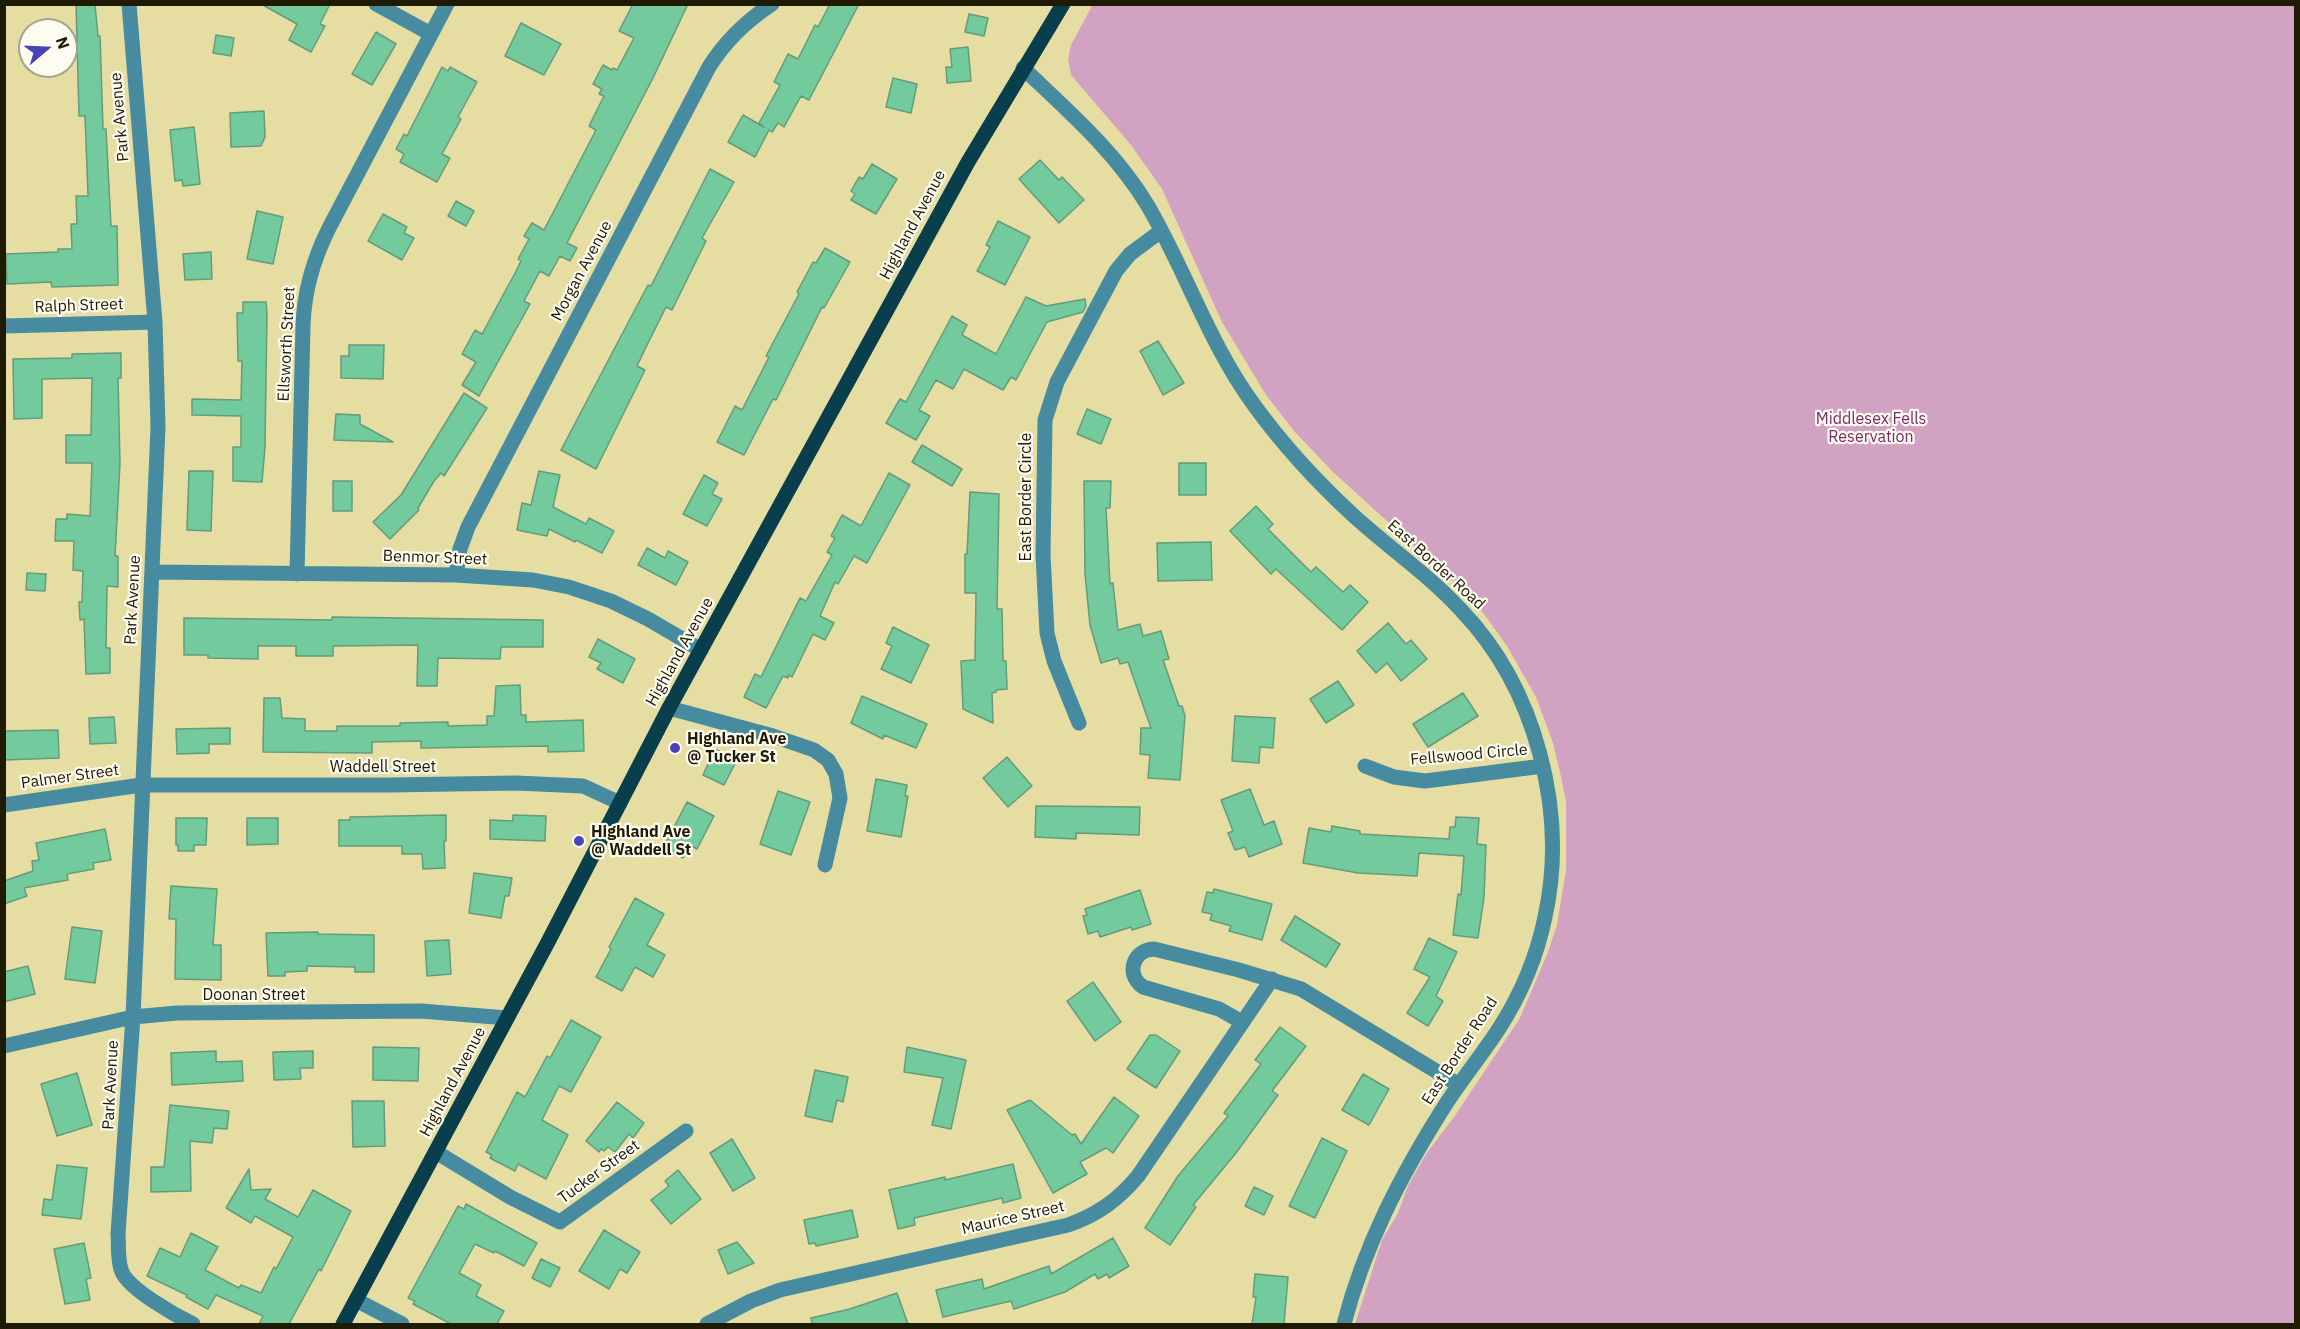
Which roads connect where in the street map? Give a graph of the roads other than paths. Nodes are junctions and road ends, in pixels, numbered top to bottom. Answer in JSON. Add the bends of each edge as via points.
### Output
{"nodes":[{"id":1,"x":129,"y":4,"type":"edge"},
{"id":2,"x":376,"y":4,"type":"edge"},
{"id":3,"x":447,"y":4,"type":"edge"},
{"id":4,"x":1063,"y":4,"type":"edge"},
{"id":5,"x":764,"y":7,"type":"edge"},
{"id":6,"x":431,"y":34,"type":"junction"},
{"id":7,"x":1023,"y":68,"type":"junction"},
{"id":8,"x":1161,"y":231,"type":"junction"},
{"id":9,"x":155,"y":322,"type":"junction"},
{"id":10,"x":4,"y":326,"type":"edge"},
{"id":11,"x":152,"y":572,"type":"junction"},
{"id":12,"x":297,"y":574,"type":"junction"},
{"id":13,"x":456,"y":575,"type":"junction"},
{"id":14,"x":701,"y":650,"type":"junction"},
{"id":15,"x":669,"y":708,"type":"junction"},
{"id":16,"x":1078,"y":723,"type":"dead end"},
{"id":17,"x":1365,"y":766,"type":"dead end"},
{"id":18,"x":1543,"y":766,"type":"junction"},
{"id":19,"x":141,"y":785,"type":"junction"},
{"id":20,"x":620,"y":803,"type":"junction"},
{"id":21,"x":4,"y":805,"type":"edge"},
{"id":22,"x":825,"y":865,"type":"dead end"},
{"id":23,"x":1272,"y":979,"type":"junction"},
{"id":24,"x":133,"y":1017,"type":"junction"},
{"id":25,"x":507,"y":1018,"type":"junction"},
{"id":26,"x":1242,"y":1022,"type":"junction"},
{"id":27,"x":4,"y":1046,"type":"edge"},
{"id":28,"x":1459,"y":1085,"type":"junction"},
{"id":29,"x":686,"y":1131,"type":"dead end"},
{"id":30,"x":436,"y":1152,"type":"junction"},
{"id":31,"x":356,"y":1300,"type":"junction"},
{"id":32,"x":194,"y":1324,"type":"edge"},
{"id":33,"x":343,"y":1324,"type":"edge"},
{"id":34,"x":402,"y":1324,"type":"edge"},
{"id":35,"x":707,"y":1324,"type":"edge"},
{"id":36,"x":1344,"y":1324,"type":"edge"}],
"edges":[{"from":1,"to":9,"type":"street","name":"Park Avenue"},
{"from":2,"to":6,"type":"street"},
{"from":3,"to":6,"type":"street","name":"Ellsworth Street"},
{"from":4,"to":7,"type":"main road","name":"Highland Avenue"},
{"from":5,"to":13,"type":"street","name":"Morgan Avenue","via":[[732,36],[709,67],[468,527]]},
{"from":6,"to":12,"type":"street","name":"Ellsworth Street","via":[[324,237],[307,286]]},
{"from":7,"to":8,"type":"street","name":"East Border Road","via":[[1100,141],[1131,181]]},
{"from":7,"to":14,"type":"main road","name":"Highland Avenue"},
{"from":8,"to":16,"type":"street","name":"East Border Circle","via":[[1137,248],[1116,271],[1057,382],[1045,420],[1043,555],[1047,633]]},
{"from":8,"to":18,"type":"street","name":"East Border Road","via":[[1219,348],[1270,427],[1354,516],[1444,593],[1481,633],[1525,709]]},
{"from":9,"to":10,"type":"street","name":"Ralph Street"},
{"from":9,"to":11,"type":"street","name":"Park Avenue","via":[[158,428]]},
{"from":11,"to":12,"type":"street","name":"Benmor Street"},
{"from":11,"to":19,"type":"street","name":"Park Avenue"},
{"from":12,"to":13,"type":"street","name":"Benmor Street"},
{"from":13,"to":14,"type":"street","name":"Benmor Street","via":[[533,580],[578,590],[627,609]]},
{"from":14,"to":15,"type":"main road","name":"Highland Avenue"},
{"from":15,"to":20,"type":"main road","name":"Highland Avenue"},
{"from":15,"to":22,"type":"street","via":[[773,736],[814,750],[828,760],[836,774],[840,798]]},
{"from":17,"to":18,"type":"street","name":"Fellswood Circle","via":[[1394,777],[1425,781]]},
{"from":18,"to":28,"type":"street","name":"East Border Road","via":[[1552,834],[1551,880],[1541,932],[1528,971],[1501,1025]]},
{"from":19,"to":20,"type":"street","name":"Waddell Street","via":[[545,783],[590,788]]},
{"from":19,"to":21,"type":"street","name":"Palmer Street"},
{"from":19,"to":24,"type":"street","name":"Park Avenue"},
{"from":20,"to":25,"type":"main road","name":"Highland Avenue"},
{"from":23,"to":26,"type":"street","name":"Maurice Street"},
{"from":23,"to":26,"type":"street","via":[[1156,949],[1144,951],[1133,963],[1133,974],[1143,987],[1219,1009]]},
{"from":23,"to":28,"type":"street","via":[[1314,995]]},
{"from":24,"to":25,"type":"street","name":"Doonan Street","via":[[221,1012],[421,1011]]},
{"from":24,"to":27,"type":"street","name":"Doonan Street"},
{"from":24,"to":32,"type":"street","name":"Park Avenue","via":[[118,1234],[120,1265],[123,1274],[147,1296]]},
{"from":25,"to":30,"type":"main road","name":"Highland Avenue"},
{"from":26,"to":35,"type":"street","name":"Maurice Street","via":[[1138,1176],[1112,1203],[1090,1217],[780,1290]]},
{"from":28,"to":36,"type":"street","name":"East Border Road","via":[[1391,1198],[1365,1258]]},
{"from":29,"to":30,"type":"street","name":"Tucker Street","via":[[560,1222]]},
{"from":30,"to":31,"type":"main road","name":"Highland Avenue"},
{"from":31,"to":33,"type":"main road","name":"Highland Avenue"},
{"from":31,"to":34,"type":"street"}]}
